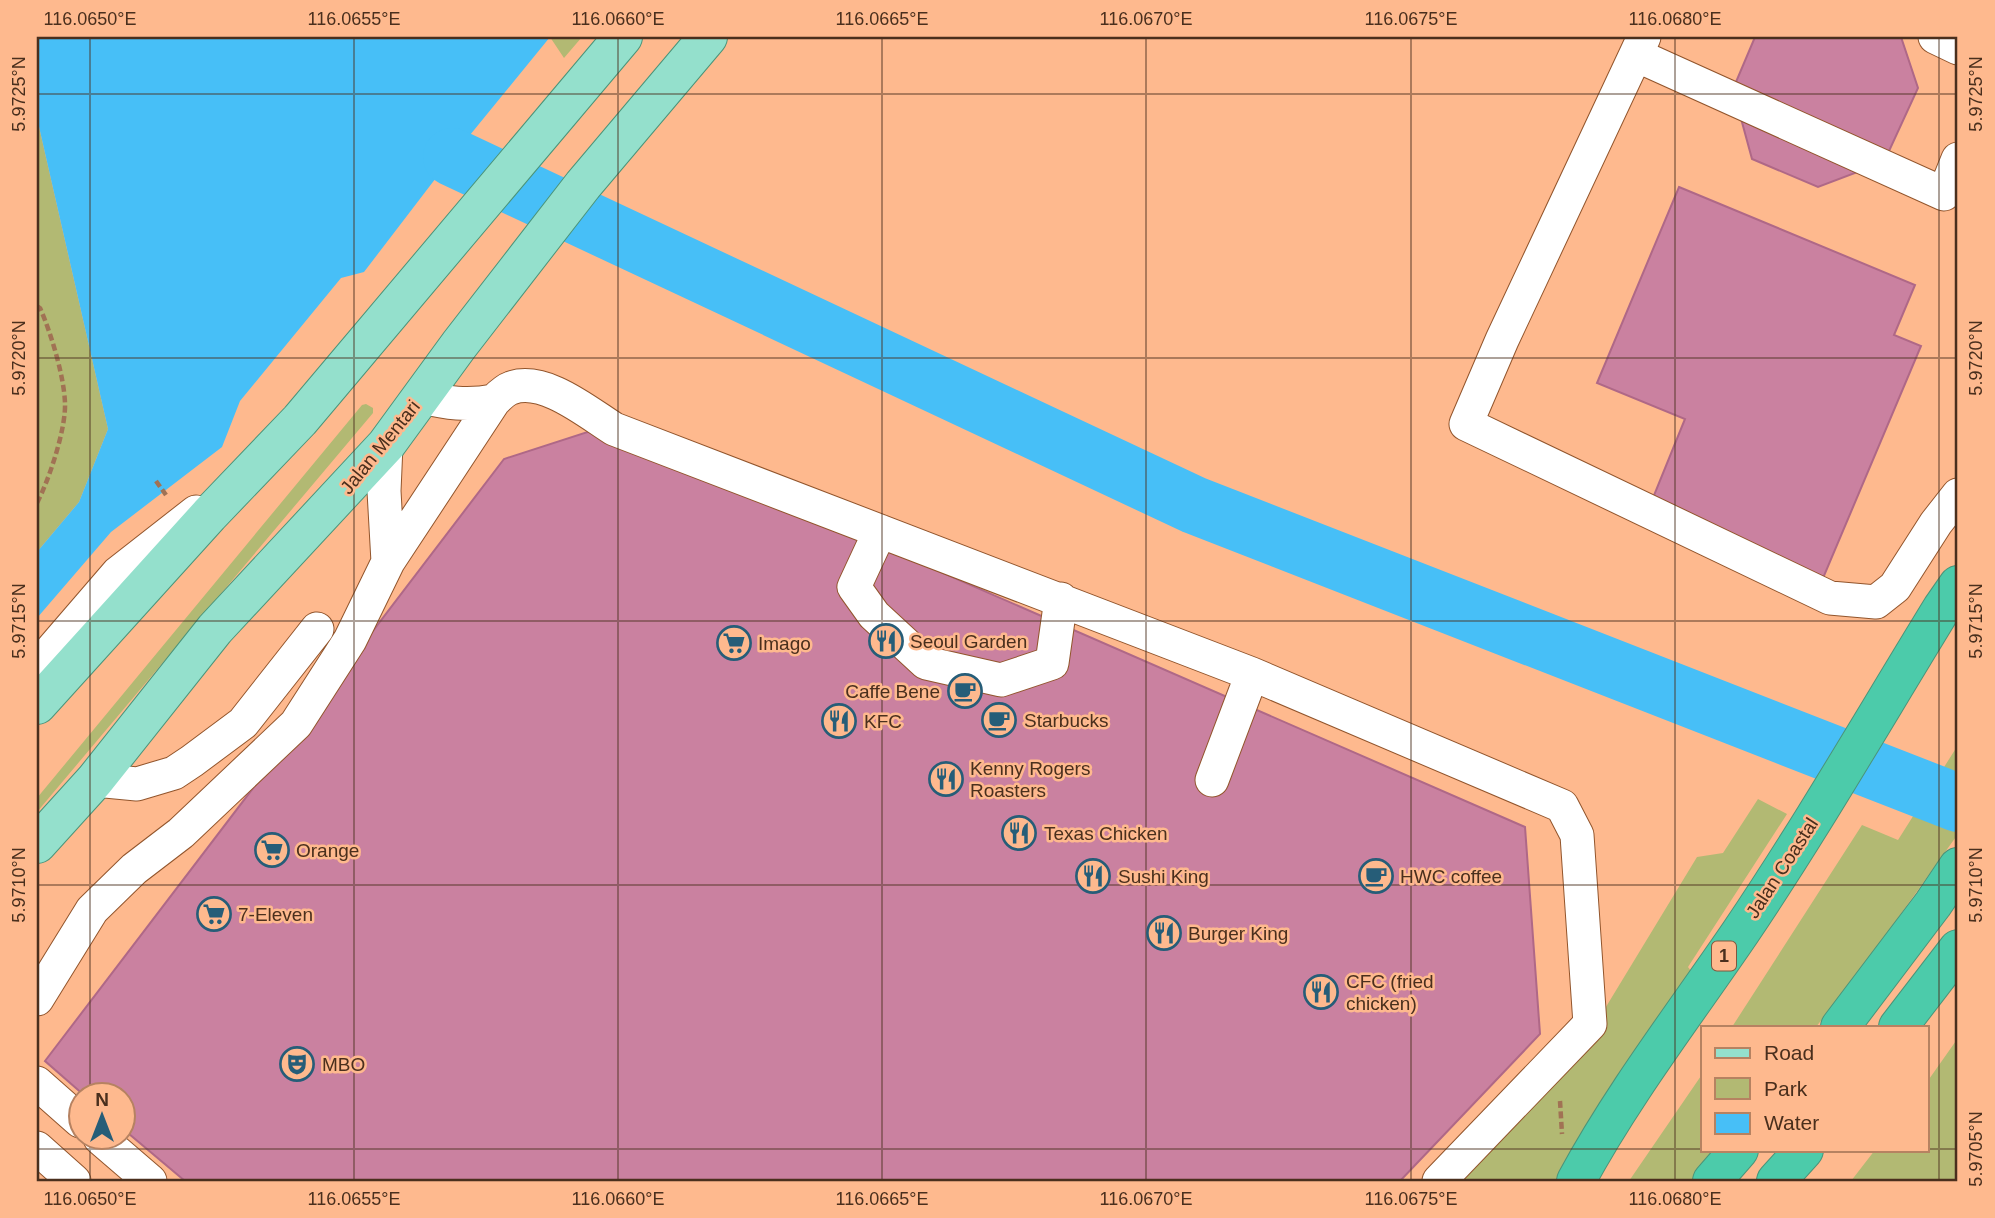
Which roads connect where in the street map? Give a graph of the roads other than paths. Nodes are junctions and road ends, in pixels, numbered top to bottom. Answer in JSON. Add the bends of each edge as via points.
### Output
{"nodes":[{"id":1,"x":624,"y":37,"type":"edge"},
{"id":2,"x":1935,"y":37,"type":"edge"},
{"id":3,"x":706,"y":39,"type":"edge"},
{"id":4,"x":1640,"y":46,"type":"edge"},
{"id":5,"x":1958,"y":48,"type":"edge"},
{"id":6,"x":1958,"y":159,"type":"edge"},
{"id":7,"x":421,"y":397,"type":"junction"},
{"id":8,"x":494,"y":401,"type":"junction"},
{"id":9,"x":300,"y":420,"type":"junction"},
{"id":10,"x":386,"y":445,"type":"junction"},
{"id":11,"x":1958,"y":495,"type":"edge"},
{"id":12,"x":880,"y":531,"type":"junction"},
{"id":13,"x":388,"y":562,"type":"junction"},
{"id":14,"x":1950,"y":597,"type":"edge"},
{"id":15,"x":1061,"y":599,"type":"junction"},
{"id":16,"x":317,"y":629,"type":"dead end"},
{"id":17,"x":37,"y":667,"type":"edge"},
{"id":18,"x":1252,"y":674,"type":"junction"},
{"id":19,"x":37,"y":705,"type":"edge"},
{"id":20,"x":95,"y":780,"type":"junction"},
{"id":21,"x":1212,"y":780,"type":"dead end"},
{"id":22,"x":37,"y":844,"type":"edge"},
{"id":23,"x":1958,"y":867,"type":"edge"},
{"id":24,"x":1958,"y":949,"type":"edge"},
{"id":25,"x":37,"y":999,"type":"edge"},
{"id":26,"x":1841,"y":1026,"type":"edge"},
{"id":27,"x":1899,"y":1026,"type":"edge"},
{"id":28,"x":37,"y":1083,"type":"edge"},
{"id":29,"x":66,"y":1109,"type":"edge"},
{"id":30,"x":37,"y":1149,"type":"edge"},
{"id":31,"x":116,"y":1152,"type":"edge"},
{"id":32,"x":1737,"y":1152,"type":"edge"},
{"id":33,"x":1802,"y":1152,"type":"edge"},
{"id":34,"x":1569,"y":1164,"type":"edge"},
{"id":35,"x":74,"y":1181,"type":"edge"},
{"id":36,"x":150,"y":1181,"type":"edge"},
{"id":37,"x":1439,"y":1181,"type":"edge"},
{"id":38,"x":1712,"y":1181,"type":"edge"},
{"id":39,"x":1776,"y":1181,"type":"edge"}],
"edges":[{"from":1,"to":9,"type":"main road"},
{"from":2,"to":5,"type":"lane"},
{"from":3,"to":7,"type":"main road","name":"Jalan Mentari","via":[[583,185]]},
{"from":4,"to":6,"type":"lane","via":[[1944,194]]},
{"from":4,"to":11,"type":"lane","via":[[1466,424],[1830,598],[1876,602],[1895,587]]},
{"from":7,"to":8,"type":"lane","via":[[450,404]]},
{"from":7,"to":10,"type":"main road","name":"Jalan Mentari"},
{"from":8,"to":12,"type":"lane","via":[[510,388],[541,386],[614,429]]},
{"from":8,"to":13,"type":"lane"},
{"from":9,"to":17,"type":"lane","via":[[208,503],[118,573]]},
{"from":9,"to":19,"type":"main road"},
{"from":10,"to":13,"type":"lane"},
{"from":10,"to":20,"type":"main road","name":"Jalan Mentari","via":[[215,629]]},
{"from":12,"to":15,"type":"lane"},
{"from":12,"to":15,"type":"lane","via":[[854,587],[874,615],[926,663],[1001,681],[1052,663]]},
{"from":13,"to":25,"type":"lane","via":[[350,640],[296,724],[92,911]]},
{"from":14,"to":34,"type":"highway","name":"Jalan Coastal","number":"1","via":[[1741,932],[1638,1080]]},
{"from":15,"to":18,"type":"lane"},
{"from":16,"to":20,"type":"lane","via":[[243,723],[192,761],[174,773],[137,784]]},
{"from":18,"to":21,"type":"lane"},
{"from":18,"to":37,"type":"lane","via":[[1562,806],[1577,835],[1590,1024]]},
{"from":20,"to":22,"type":"main road","name":"Jalan Mentari"},
{"from":23,"to":26,"type":"highway"},
{"from":24,"to":27,"type":"highway"},
{"from":28,"to":29,"type":"lane"},
{"from":30,"to":35,"type":"lane"},
{"from":31,"to":36,"type":"lane"},
{"from":32,"to":38,"type":"highway"},
{"from":33,"to":39,"type":"highway"}]}
